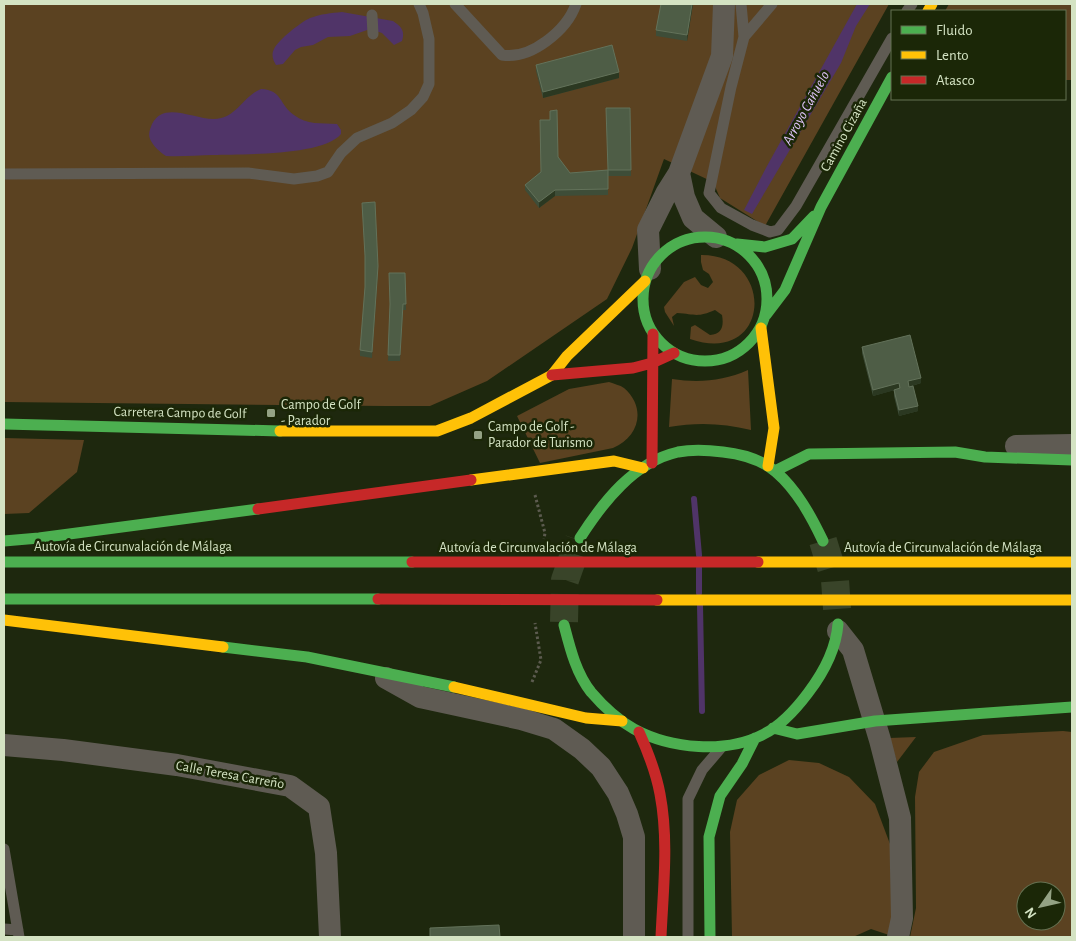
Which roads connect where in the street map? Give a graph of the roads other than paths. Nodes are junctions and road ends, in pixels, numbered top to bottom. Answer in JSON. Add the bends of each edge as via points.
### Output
{"nodes":[{"id":1,"x":419,"y":4,"type":"edge"},
{"id":2,"x":442,"y":4,"type":"edge"},
{"id":3,"x":576,"y":4,"type":"edge"},
{"id":4,"x":724,"y":4,"type":"edge"},
{"id":5,"x":741,"y":4,"type":"edge"},
{"id":6,"x":772,"y":4,"type":"edge"},
{"id":7,"x":457,"y":6,"type":"edge"},
{"id":8,"x":372,"y":15,"type":"dead end"},
{"id":9,"x":372,"y":34,"type":"dead end"},
{"id":10,"x":744,"y":37,"type":"junction"},
{"id":11,"x":891,"y":40,"type":"edge"},
{"id":12,"x":891,"y":79,"type":"edge"},
{"id":13,"x":679,"y":172,"type":"junction"},
{"id":14,"x":4,"y":174,"type":"edge"},
{"id":15,"x":822,"y":207,"type":"junction"},
{"id":16,"x":716,"y":237,"type":"junction"},
{"id":17,"x":737,"y":244,"type":"junction"},
{"id":18,"x":647,"y":275,"type":"junction"},
{"id":19,"x":766,"y":315,"type":"junction"},
{"id":20,"x":761,"y":328,"type":"junction"},
{"id":21,"x":653,"y":334,"type":"junction"},
{"id":22,"x":674,"y":353,"type":"junction"},
{"id":23,"x":652,"y":363,"type":"junction"},
{"id":24,"x":552,"y":375,"type":"junction"},
{"id":25,"x":4,"y":424,"type":"edge"},
{"id":26,"x":1072,"y":445,"type":"edge"},
{"id":27,"x":955,"y":452,"type":"junction"},
{"id":28,"x":1072,"y":460,"type":"edge"},
{"id":29,"x":648,"y":466,"type":"junction"},
{"id":30,"x":772,"y":469,"type":"junction"},
{"id":31,"x":580,"y":538,"type":"tunnel mouth"},
{"id":32,"x":4,"y":541,"type":"edge"},
{"id":33,"x":823,"y":541,"type":"tunnel mouth"},
{"id":34,"x":4,"y":562,"type":"edge"},
{"id":35,"x":1072,"y":562,"type":"edge"},
{"id":36,"x":4,"y":600,"type":"edge"},
{"id":37,"x":1072,"y":600,"type":"edge"},
{"id":38,"x":4,"y":620,"type":"edge"},
{"id":39,"x":564,"y":625,"type":"tunnel mouth"},
{"id":40,"x":838,"y":628,"type":"joint"},
{"id":41,"x":372,"y":670,"type":"junction"},
{"id":42,"x":1072,"y":707,"type":"edge"},
{"id":43,"x":1001,"y":712,"type":"junction"},
{"id":44,"x":1072,"y":714,"type":"edge"},
{"id":45,"x":875,"y":721,"type":"junction"},
{"id":46,"x":622,"y":722,"type":"junction"},
{"id":47,"x":773,"y":728,"type":"junction"},
{"id":48,"x":639,"y":732,"type":"junction"},
{"id":49,"x":755,"y":738,"type":"junction"},
{"id":50,"x":4,"y":745,"type":"edge"},
{"id":51,"x":723,"y":745,"type":"junction"},
{"id":52,"x":4,"y":849,"type":"edge"},
{"id":53,"x":4,"y":930,"type":"edge"},
{"id":54,"x":19,"y":934,"type":"edge"},
{"id":55,"x":330,"y":937,"type":"edge"},
{"id":56,"x":634,"y":937,"type":"edge"},
{"id":57,"x":661,"y":937,"type":"edge"},
{"id":58,"x":688,"y":937,"type":"edge"},
{"id":59,"x":710,"y":937,"type":"edge"},
{"id":60,"x":898,"y":937,"type":"edge"}],
"edges":[{"from":1,"to":14,"type":"lane","via":[[429,38],[429,84],[423,97],[392,123],[357,138],[328,172],[294,178],[248,173]]},
{"from":2,"to":7,"type":"lane"},
{"from":3,"to":7,"type":"lane","via":[[556,34],[525,53],[510,56],[502,55]]},
{"from":4,"to":13,"type":"street","via":[[722,56]]},
{"from":5,"to":10,"type":"lane"},
{"from":6,"to":10,"type":"lane"},
{"from":8,"to":9,"type":"lane"},
{"from":10,"to":11,"type":"lane","via":[[709,193],[720,208],[770,232],[778,230],[796,206]]},
{"from":12,"to":15,"type":"main road","name":"Camino Cizaña"},
{"from":13,"to":16,"type":"street","via":[[693,218]]},
{"from":13,"to":18,"type":"street","via":[[648,230]]},
{"from":15,"to":17,"type":"main road","name":"Camino Cizaña","via":[[792,239],[765,247]]},
{"from":15,"to":19,"type":"main road","name":"Camino Cizaña","via":[[785,290]]},
{"from":16,"to":17,"type":"main road"},
{"from":16,"to":18,"type":"main road","via":[[696,236],[678,242],[662,254]]},
{"from":17,"to":19,"type":"main road","via":[[752,257],[763,275],[768,295]]},
{"from":18,"to":21,"type":"main road","via":[[642,299],[645,318]]},
{"from":18,"to":24,"type":"main road","name":"Carretera Campo de Golf","via":[[566,356]]},
{"from":19,"to":20,"type":"main road"},
{"from":20,"to":22,"type":"main road","via":[[749,344],[733,356],[700,361]]},
{"from":20,"to":30,"type":"main road","via":[[774,428]]},
{"from":21,"to":22,"type":"main road"},
{"from":21,"to":23,"type":"main road"},
{"from":22,"to":23,"type":"main road","name":"Carretera Campo de Golf"},
{"from":23,"to":24,"type":"main road","name":"Carretera Campo de Golf","via":[[633,368]]},
{"from":23,"to":29,"type":"main road"},
{"from":24,"to":25,"type":"main road","name":"Carretera Campo de Golf","via":[[471,418],[437,430],[331,432]]},
{"from":26,"to":27,"type":"street","via":[[985,447]]},
{"from":27,"to":28,"type":"main road","via":[[985,457]]},
{"from":27,"to":30,"type":"main road","via":[[809,454]]},
{"from":29,"to":30,"type":"main road","via":[[671,454],[699,449],[735,453]]},
{"from":29,"to":31,"type":"main road","via":[[617,489]]},
{"from":29,"to":32,"type":"main road","via":[[614,461]]},
{"from":30,"to":33,"type":"main road","via":[[799,499]]},
{"from":34,"to":35,"type":"main road","name":"Autovía de Circunvalación de Málaga"},
{"from":36,"to":37,"type":"main road"},
{"from":38,"to":41,"type":"main road","via":[[307,657]]},
{"from":39,"to":46,"type":"main road","via":[[572,657],[590,690]]},
{"from":40,"to":45,"type":"street","via":[[853,650]]},
{"from":40,"to":47,"type":"main road","via":[[826,668],[800,704]]},
{"from":41,"to":46,"type":"main road","via":[[586,718]]},
{"from":41,"to":56,"type":"street","via":[[420,697],[521,719],[554,730],[595,761],[618,792],[634,836]]},
{"from":42,"to":43,"type":"main road"},
{"from":43,"to":44,"type":"street"},
{"from":43,"to":45,"type":"main road"},
{"from":45,"to":47,"type":"main road","via":[[797,734]]},
{"from":45,"to":60,"type":"street","via":[[900,818],[902,918]]},
{"from":46,"to":48,"type":"main road"},
{"from":47,"to":49,"type":"main road"},
{"from":48,"to":51,"type":"main road","via":[[689,746]]},
{"from":48,"to":57,"type":"main road","via":[[656,775],[661,799],[664,837]]},
{"from":49,"to":51,"type":"main road"},
{"from":49,"to":59,"type":"main road","via":[[720,796],[709,837]]},
{"from":50,"to":55,"type":"street","name":"Calle Teresa Carreño","via":[[177,765],[290,786],[319,807],[326,853]]},
{"from":51,"to":58,"type":"lane","via":[[702,770],[688,799]]},
{"from":52,"to":54,"type":"lane"},
{"from":53,"to":54,"type":"lane"}]}
